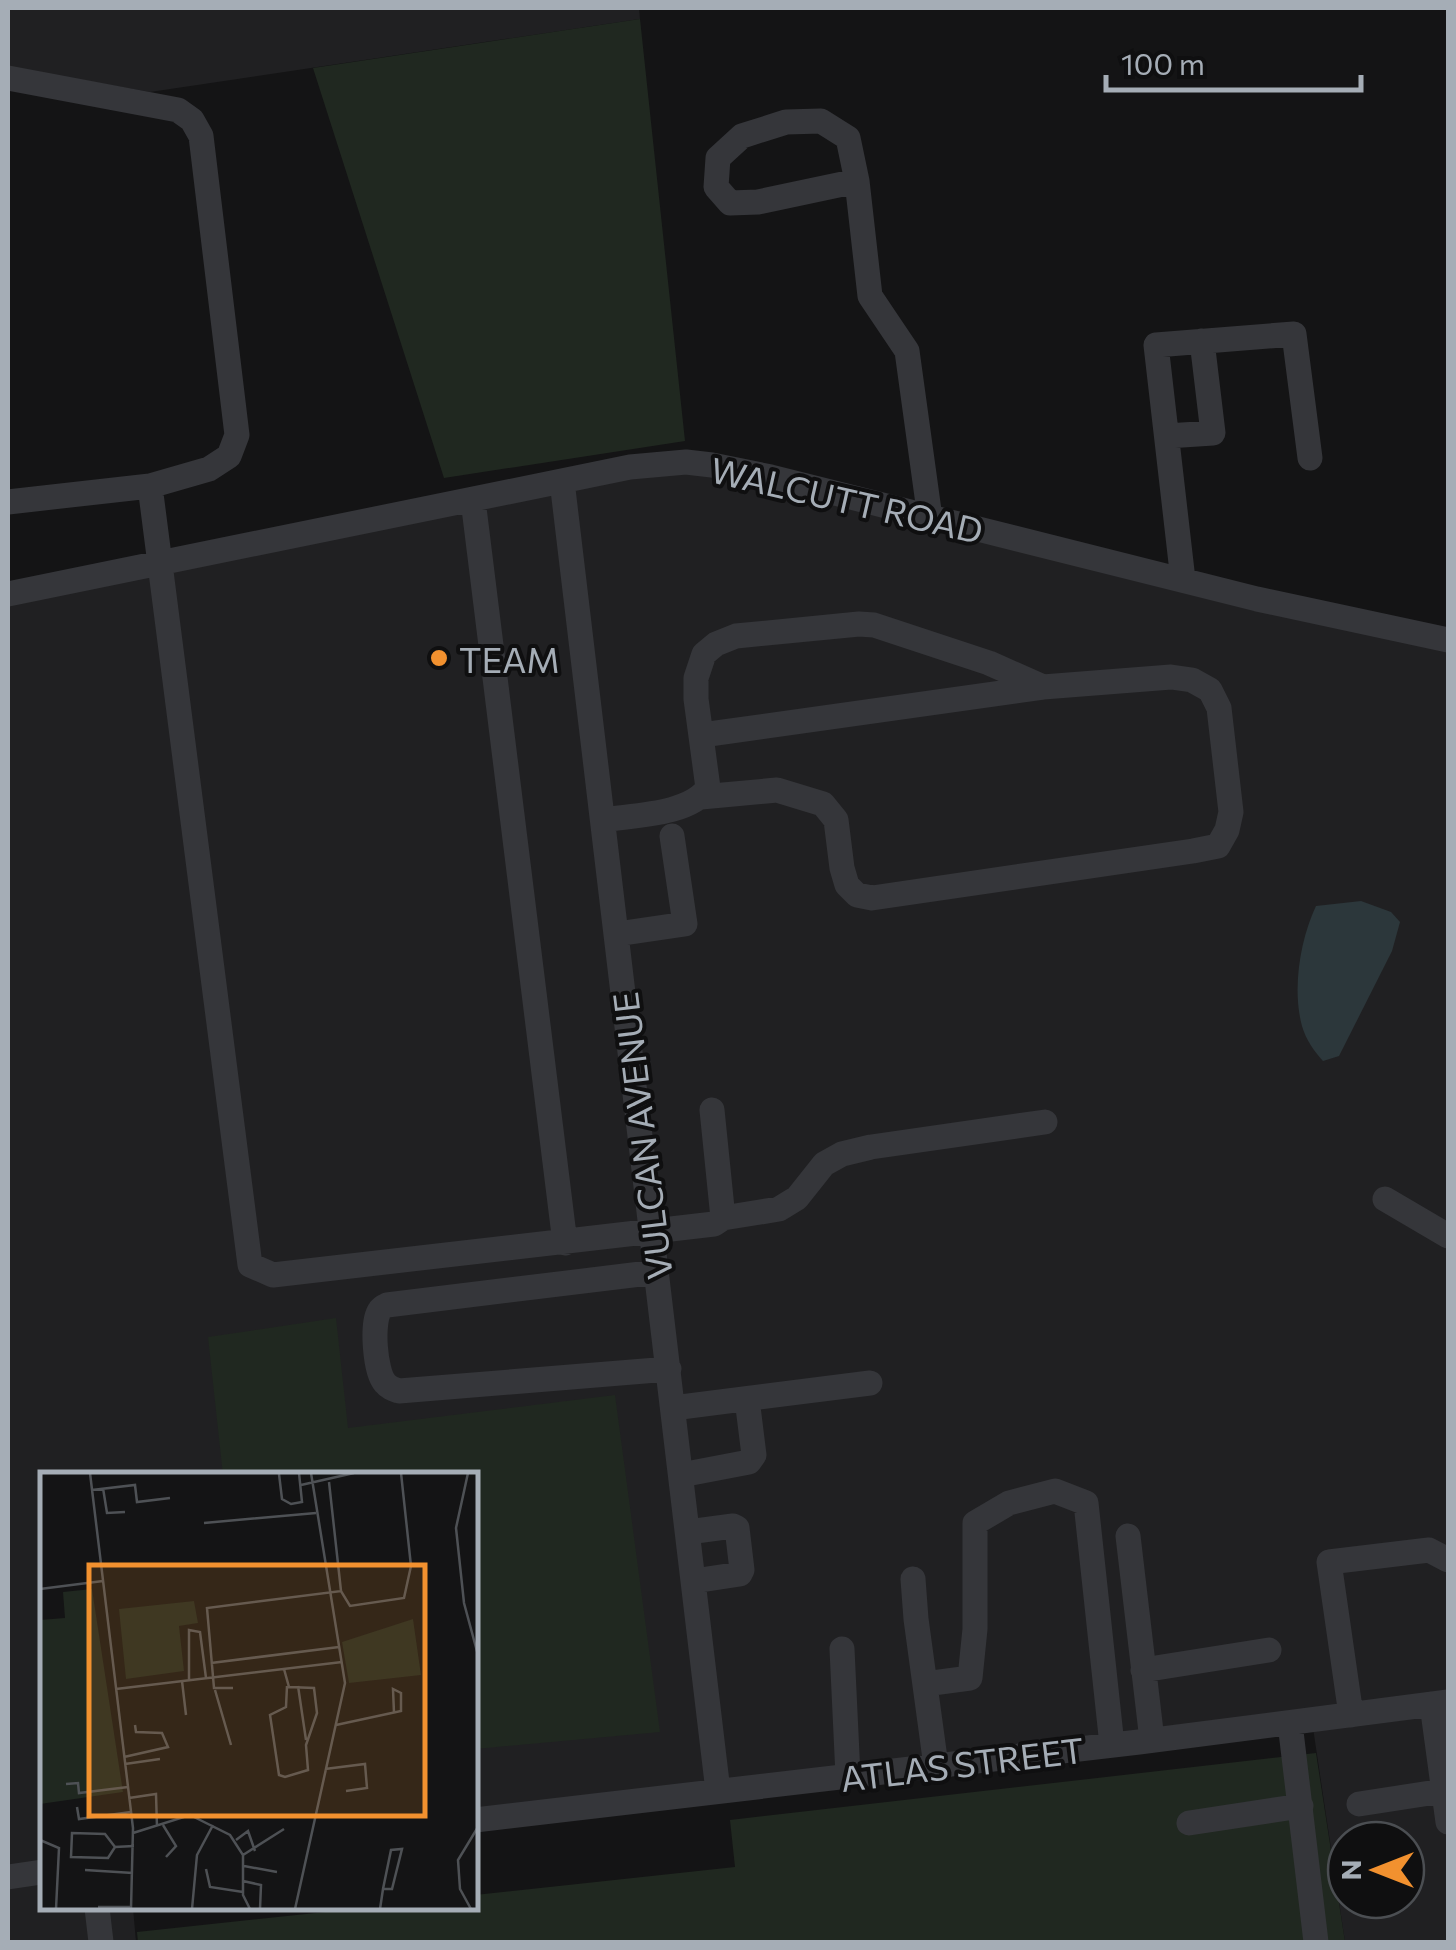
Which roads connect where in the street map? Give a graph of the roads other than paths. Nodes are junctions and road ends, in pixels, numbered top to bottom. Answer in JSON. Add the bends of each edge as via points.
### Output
{"nodes":[{"id":1,"x":8,"y":78,"type":"edge"},
{"id":2,"x":857,"y":181,"type":"junction"},
{"id":3,"x":1202,"y":342,"type":"junction"},
{"id":4,"x":1166,"y":436,"type":"junction"},
{"id":5,"x":1310,"y":458,"type":"dead end"},
{"id":6,"x":562,"y":481,"type":"junction"},
{"id":7,"x":150,"y":486,"type":"junction"},
{"id":8,"x":472,"y":500,"type":"junction"},
{"id":9,"x":8,"y":502,"type":"edge"},
{"id":10,"x":930,"y":518,"type":"junction"},
{"id":11,"x":162,"y":564,"type":"junction"},
{"id":12,"x":1183,"y":580,"type":"junction"},
{"id":13,"x":8,"y":594,"type":"edge"},
{"id":14,"x":1448,"y":640,"type":"edge"},
{"id":15,"x":1043,"y":687,"type":"junction"},
{"id":16,"x":702,"y":735,"type":"junction"},
{"id":17,"x":701,"y":798,"type":"junction"},
{"id":18,"x":603,"y":820,"type":"junction"},
{"id":19,"x":672,"y":836,"type":"dead end"},
{"id":20,"x":617,"y":934,"type":"junction"},
{"id":21,"x":712,"y":1110,"type":"dead end"},
{"id":22,"x":1045,"y":1122,"type":"dead end"},
{"id":23,"x":1385,"y":1199,"type":"dead end"},
{"id":24,"x":723,"y":1218,"type":"junction"},
{"id":25,"x":652,"y":1232,"type":"junction"},
{"id":26,"x":1448,"y":1236,"type":"edge"},
{"id":27,"x":565,"y":1243,"type":"junction"},
{"id":28,"x":657,"y":1272,"type":"junction"},
{"id":29,"x":668,"y":1369,"type":"junction"},
{"id":30,"x":870,"y":1384,"type":"dead end"},
{"id":31,"x":747,"y":1399,"type":"junction"},
{"id":32,"x":673,"y":1408,"type":"junction"},
{"id":33,"x":681,"y":1475,"type":"junction"},
{"id":34,"x":688,"y":1532,"type":"junction"},
{"id":35,"x":1128,"y":1536,"type":"dead end"},
{"id":36,"x":1448,"y":1560,"type":"edge"},
{"id":37,"x":913,"y":1579,"type":"dead end"},
{"id":38,"x":694,"y":1581,"type":"junction"},
{"id":39,"x":842,"y":1648,"type":"dead end"},
{"id":40,"x":1268,"y":1650,"type":"dead end"},
{"id":41,"x":1144,"y":1670,"type":"junction"},
{"id":42,"x":925,"y":1684,"type":"junction"},
{"id":43,"x":1440,"y":1703,"type":"edge"},
{"id":44,"x":1351,"y":1715,"type":"junction"},
{"id":45,"x":1290,"y":1723,"type":"junction"},
{"id":46,"x":1152,"y":1740,"type":"junction"},
{"id":47,"x":1112,"y":1745,"type":"junction"},
{"id":48,"x":936,"y":1766,"type":"junction"},
{"id":49,"x":848,"y":1776,"type":"junction"},
{"id":50,"x":718,"y":1791,"type":"junction"},
{"id":51,"x":1444,"y":1791,"type":"junction"},
{"id":52,"x":1358,"y":1804,"type":"dead end"},
{"id":53,"x":1301,"y":1806,"type":"junction"},
{"id":54,"x":478,"y":1820,"type":"edge"},
{"id":55,"x":1448,"y":1822,"type":"edge"},
{"id":56,"x":1189,"y":1823,"type":"dead end"},
{"id":57,"x":40,"y":1872,"type":"edge"},
{"id":58,"x":8,"y":1876,"type":"edge"},
{"id":59,"x":97,"y":1910,"type":"edge"},
{"id":60,"x":102,"y":1942,"type":"edge"},
{"id":61,"x":1316,"y":1942,"type":"edge"}],
"edges":[{"from":1,"to":7,"type":"street","via":[[178,110],[201,136],[236,434],[229,456],[209,469]]},
{"from":2,"to":2,"type":"street","via":[[848,138],[821,121],[786,122],[742,136],[718,158],[716,187],[730,203],[758,202]]},
{"from":2,"to":10,"type":"street","via":[[870,296],[908,351]]},
{"from":3,"to":4,"type":"street","via":[[1156,345]]},
{"from":3,"to":4,"type":"street","via":[[1213,434]]},
{"from":3,"to":5,"type":"street","via":[[1294,334]]},
{"from":4,"to":12,"type":"street"},
{"from":6,"to":8,"type":"street","name":"WALCUTT ROAD"},
{"from":6,"to":10,"type":"street","name":"WALCUTT ROAD","via":[[630,467],[699,463]]},
{"from":6,"to":18,"type":"street","name":"VULCAN AVENUE"},
{"from":7,"to":9,"type":"street"},
{"from":7,"to":11,"type":"street"},
{"from":8,"to":11,"type":"street","name":"WALCUTT ROAD"},
{"from":8,"to":27,"type":"street"},
{"from":10,"to":12,"type":"street","name":"WALCUTT ROAD"},
{"from":11,"to":13,"type":"street","name":"WALCUTT ROAD"},
{"from":11,"to":27,"type":"street","via":[[250,1265],[273,1276]]},
{"from":12,"to":14,"type":"street","name":"WALCUTT ROAD"},
{"from":15,"to":16,"type":"street"},
{"from":15,"to":16,"type":"street","via":[[874,626],[736,636],[704,654],[696,678]]},
{"from":15,"to":17,"type":"street","via":[[1171,676],[1210,690],[1219,708],[1231,812],[1218,846],[872,898],[847,885],[836,820],[823,804],[777,790]]},
{"from":16,"to":17,"type":"street","via":[[708,788]]},
{"from":17,"to":18,"type":"street"},
{"from":18,"to":20,"type":"street","name":"VULCAN AVENUE"},
{"from":19,"to":20,"type":"street","via":[[686,924]]},
{"from":20,"to":25,"type":"street","name":"VULCAN AVENUE"},
{"from":21,"to":24,"type":"street"},
{"from":22,"to":24,"type":"street","via":[[842,1154],[779,1209]]},
{"from":23,"to":26,"type":"street"},
{"from":24,"to":25,"type":"street"},
{"from":25,"to":27,"type":"street"},
{"from":25,"to":28,"type":"street","name":"VULCAN AVENUE"},
{"from":28,"to":29,"type":"street","name":"VULCAN AVENUE"},
{"from":28,"to":29,"type":"street","via":[[387,1304],[375,1331],[379,1371],[399,1391]]},
{"from":29,"to":32,"type":"street","name":"VULCAN AVENUE"},
{"from":30,"to":31,"type":"street"},
{"from":31,"to":32,"type":"street"},
{"from":31,"to":33,"type":"street","via":[[754,1454],[749,1462]]},
{"from":32,"to":33,"type":"street","name":"VULCAN AVENUE"},
{"from":33,"to":34,"type":"street","name":"VULCAN AVENUE"},
{"from":34,"to":38,"type":"street","name":"VULCAN AVENUE"},
{"from":34,"to":38,"type":"street","via":[[737,1528],[740,1574]]},
{"from":35,"to":41,"type":"street"},
{"from":36,"to":44,"type":"street","via":[[1429,1550],[1329,1562]]},
{"from":37,"to":42,"type":"street"},
{"from":38,"to":50,"type":"street","name":"VULCAN AVENUE"},
{"from":39,"to":49,"type":"street"},
{"from":40,"to":41,"type":"street"},
{"from":41,"to":46,"type":"street"},
{"from":42,"to":47,"type":"street","via":[[970,1678],[974,1523],[1008,1503],[1056,1491],[1086,1503]]},
{"from":42,"to":48,"type":"street"},
{"from":43,"to":44,"type":"street","name":"ATLAS STREET"},
{"from":43,"to":51,"type":"street"},
{"from":44,"to":45,"type":"street","name":"ATLAS STREET"},
{"from":45,"to":46,"type":"street","name":"ATLAS STREET"},
{"from":45,"to":53,"type":"street"},
{"from":46,"to":47,"type":"street","name":"ATLAS STREET"},
{"from":47,"to":48,"type":"street","name":"ATLAS STREET"},
{"from":48,"to":49,"type":"street","name":"ATLAS STREET"},
{"from":49,"to":50,"type":"street","name":"ATLAS STREET"},
{"from":50,"to":54,"type":"street","name":"ATLAS STREET"},
{"from":51,"to":52,"type":"street"},
{"from":51,"to":55,"type":"street"},
{"from":53,"to":56,"type":"street"},
{"from":53,"to":61,"type":"street"},
{"from":57,"to":58,"type":"street"},
{"from":59,"to":60,"type":"street"}]}
